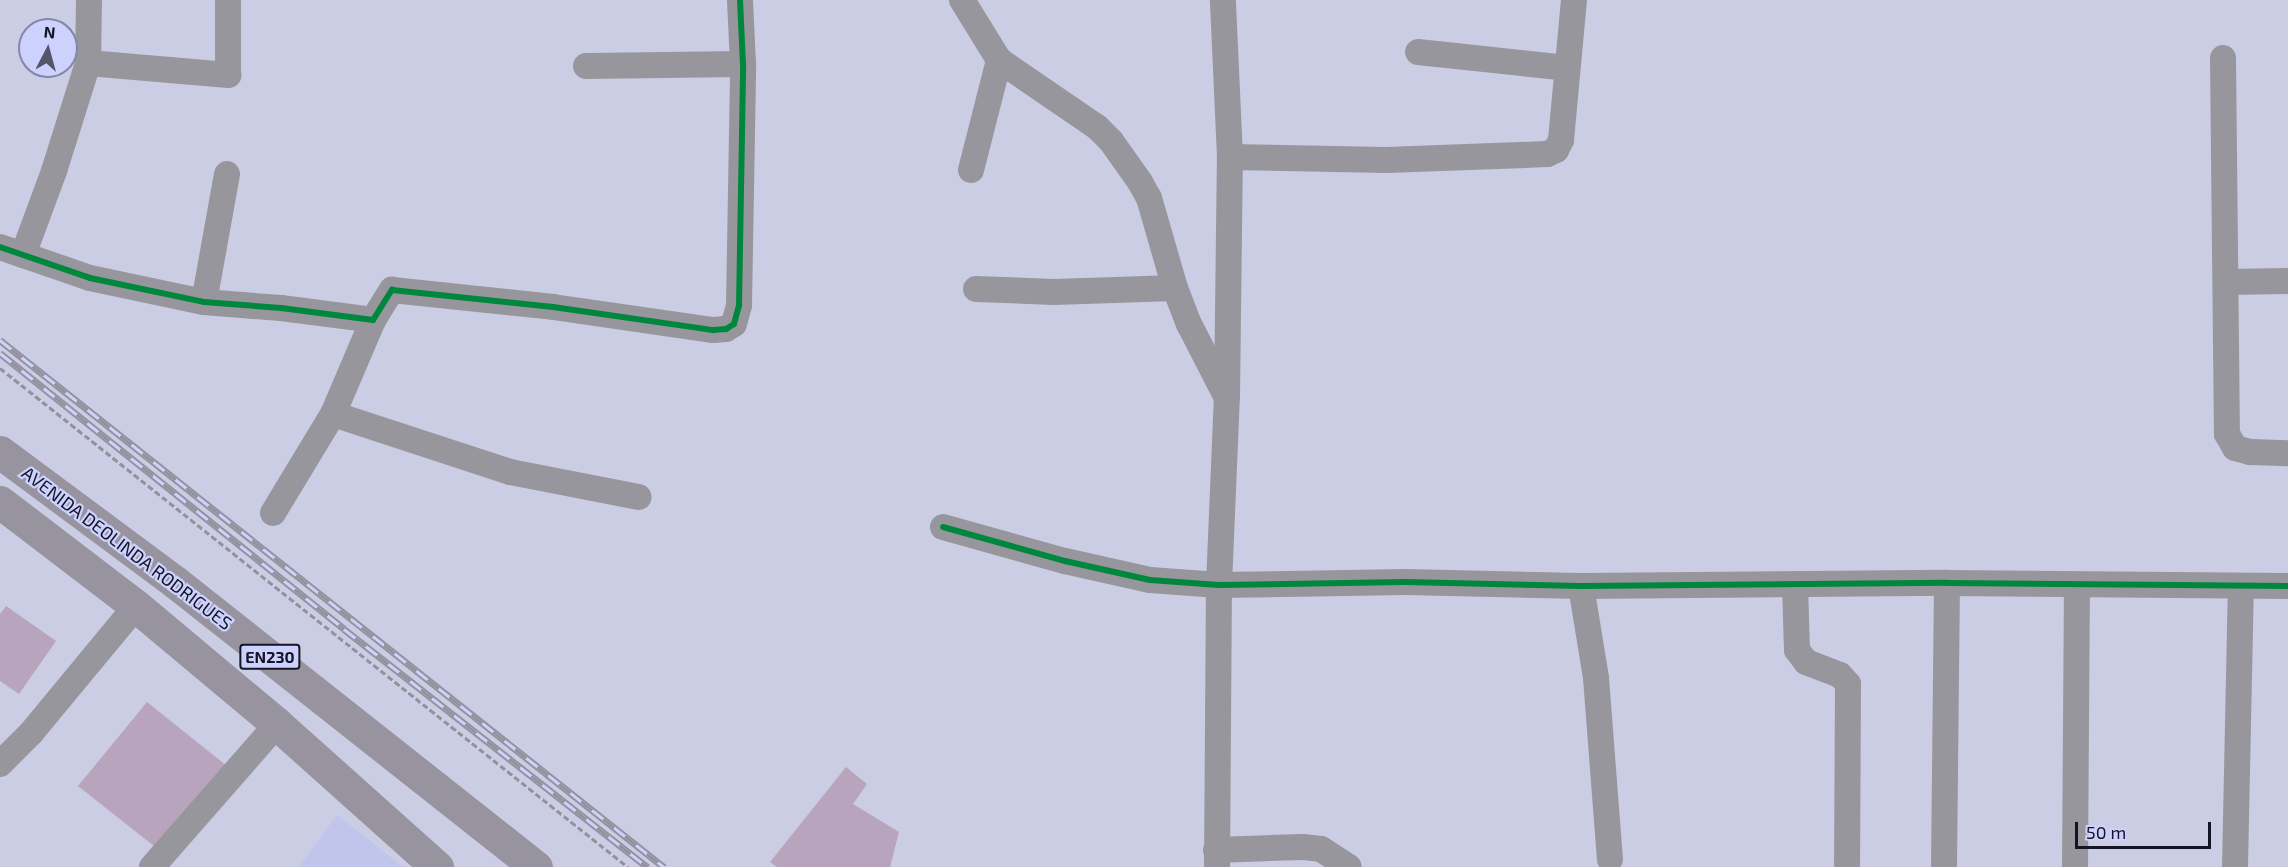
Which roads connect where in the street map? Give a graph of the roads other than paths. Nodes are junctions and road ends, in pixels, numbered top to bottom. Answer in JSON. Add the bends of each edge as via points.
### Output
{"nodes":[{"id":1,"x":89,"y":0,"type":"edge"},
{"id":2,"x":228,"y":0,"type":"edge"},
{"id":3,"x":740,"y":0,"type":"edge"},
{"id":4,"x":962,"y":0,"type":"edge"},
{"id":5,"x":1223,"y":0,"type":"edge"},
{"id":6,"x":1574,"y":0,"type":"edge"},
{"id":7,"x":1418,"y":52,"type":"dead end"},
{"id":8,"x":2223,"y":58,"type":"dead end"},
{"id":9,"x":999,"y":60,"type":"junction"},
{"id":10,"x":88,"y":63,"type":"junction"},
{"id":11,"x":743,"y":64,"type":"junction"},
{"id":12,"x":586,"y":66,"type":"dead end"},
{"id":13,"x":1567,"y":68,"type":"junction"},
{"id":14,"x":1230,"y":157,"type":"junction"},
{"id":15,"x":971,"y":170,"type":"dead end"},
{"id":16,"x":227,"y":174,"type":"dead end"},
{"id":17,"x":12,"y":251,"type":"edge"},
{"id":18,"x":2288,"y":281,"type":"edge"},
{"id":19,"x":2226,"y":282,"type":"junction"},
{"id":20,"x":1175,"y":288,"type":"junction"},
{"id":21,"x":976,"y":289,"type":"dead end"},
{"id":22,"x":204,"y":302,"type":"junction"},
{"id":23,"x":373,"y":320,"type":"junction"},
{"id":24,"x":1227,"y":396,"type":"junction"},
{"id":25,"x":333,"y":414,"type":"junction"},
{"id":26,"x":0,"y":452,"type":"edge"},
{"id":27,"x":2288,"y":453,"type":"edge"},
{"id":28,"x":639,"y":497,"type":"dead end"},
{"id":29,"x":0,"y":502,"type":"edge"},
{"id":30,"x":273,"y":513,"type":"dead end"},
{"id":31,"x":943,"y":527,"type":"dead end"},
{"id":32,"x":1947,"y":583,"type":"junction"},
{"id":33,"x":1795,"y":584,"type":"junction"},
{"id":34,"x":1219,"y":585,"type":"junction"},
{"id":35,"x":2078,"y":585,"type":"junction"},
{"id":36,"x":1581,"y":586,"type":"junction"},
{"id":37,"x":2241,"y":586,"type":"junction"},
{"id":38,"x":2288,"y":586,"type":"edge"},
{"id":39,"x":136,"y":606,"type":"junction"},
{"id":40,"x":277,"y":724,"type":"junction"},
{"id":41,"x":0,"y":764,"type":"edge"},
{"id":42,"x":1217,"y":859,"type":"edge"},
{"id":43,"x":1610,"y":859,"type":"dead end"},
{"id":44,"x":152,"y":867,"type":"edge"},
{"id":45,"x":436,"y":867,"type":"edge"},
{"id":46,"x":536,"y":867,"type":"edge"},
{"id":47,"x":1349,"y":867,"type":"edge"},
{"id":48,"x":1847,"y":867,"type":"edge"},
{"id":49,"x":1944,"y":867,"type":"edge"},
{"id":50,"x":2074,"y":867,"type":"edge"},
{"id":51,"x":2235,"y":867,"type":"edge"}],
"edges":[{"from":1,"to":10,"type":"street"},
{"from":2,"to":10,"type":"street","via":[[228,75]]},
{"from":3,"to":11,"type":"street"},
{"from":4,"to":9,"type":"street"},
{"from":5,"to":14,"type":"street"},
{"from":6,"to":13,"type":"street"},
{"from":7,"to":13,"type":"street"},
{"from":8,"to":19,"type":"street"},
{"from":9,"to":15,"type":"street"},
{"from":9,"to":20,"type":"street","via":[[1097,127],[1111,141],[1149,198]]},
{"from":10,"to":17,"type":"street","via":[[54,171]]},
{"from":11,"to":12,"type":"street"},
{"from":11,"to":23,"type":"street","via":[[739,305],[734,324],[713,330],[553,307],[392,290]]},
{"from":13,"to":14,"type":"street","via":[[1561,140],[1556,150],[1547,154],[1386,160]]},
{"from":14,"to":24,"type":"street"},
{"from":16,"to":22,"type":"street"},
{"from":17,"to":22,"type":"street","via":[[90,278]]},
{"from":18,"to":19,"type":"street"},
{"from":19,"to":27,"type":"street","via":[[2228,434],[2235,448]]},
{"from":20,"to":21,"type":"street","via":[[1054,292]]},
{"from":20,"to":24,"type":"street","via":[[1189,324]]},
{"from":22,"to":23,"type":"street"},
{"from":23,"to":25,"type":"street"},
{"from":24,"to":34,"type":"street"},
{"from":25,"to":28,"type":"street","via":[[510,472]]},
{"from":25,"to":30,"type":"street"},
{"from":26,"to":46,"type":"highway","name":"AVENIDA DEOLINDA RODRIGUES","number":"EN230","via":[[175,582]]},
{"from":29,"to":39,"type":"highway","number":"EN230"},
{"from":31,"to":34,"type":"street","via":[[1150,580]]},
{"from":32,"to":33,"type":"street"},
{"from":32,"to":35,"type":"street"},
{"from":32,"to":49,"type":"street"},
{"from":33,"to":36,"type":"street"},
{"from":33,"to":48,"type":"street","via":[[1797,650],[1806,662],[1840,675],[1848,684]]},
{"from":34,"to":36,"type":"street","via":[[1405,582]]},
{"from":34,"to":42,"type":"street"},
{"from":35,"to":37,"type":"street"},
{"from":35,"to":50,"type":"street"},
{"from":36,"to":43,"type":"street","via":[[1596,678]]},
{"from":37,"to":38,"type":"street"},
{"from":37,"to":51,"type":"street"},
{"from":39,"to":40,"type":"highway","number":"EN230"},
{"from":39,"to":41,"type":"street","via":[[31,734]]},
{"from":40,"to":44,"type":"street"},
{"from":40,"to":45,"type":"highway","number":"EN230"},
{"from":42,"to":47,"type":"street","via":[[1304,847],[1321,849]]}]}
